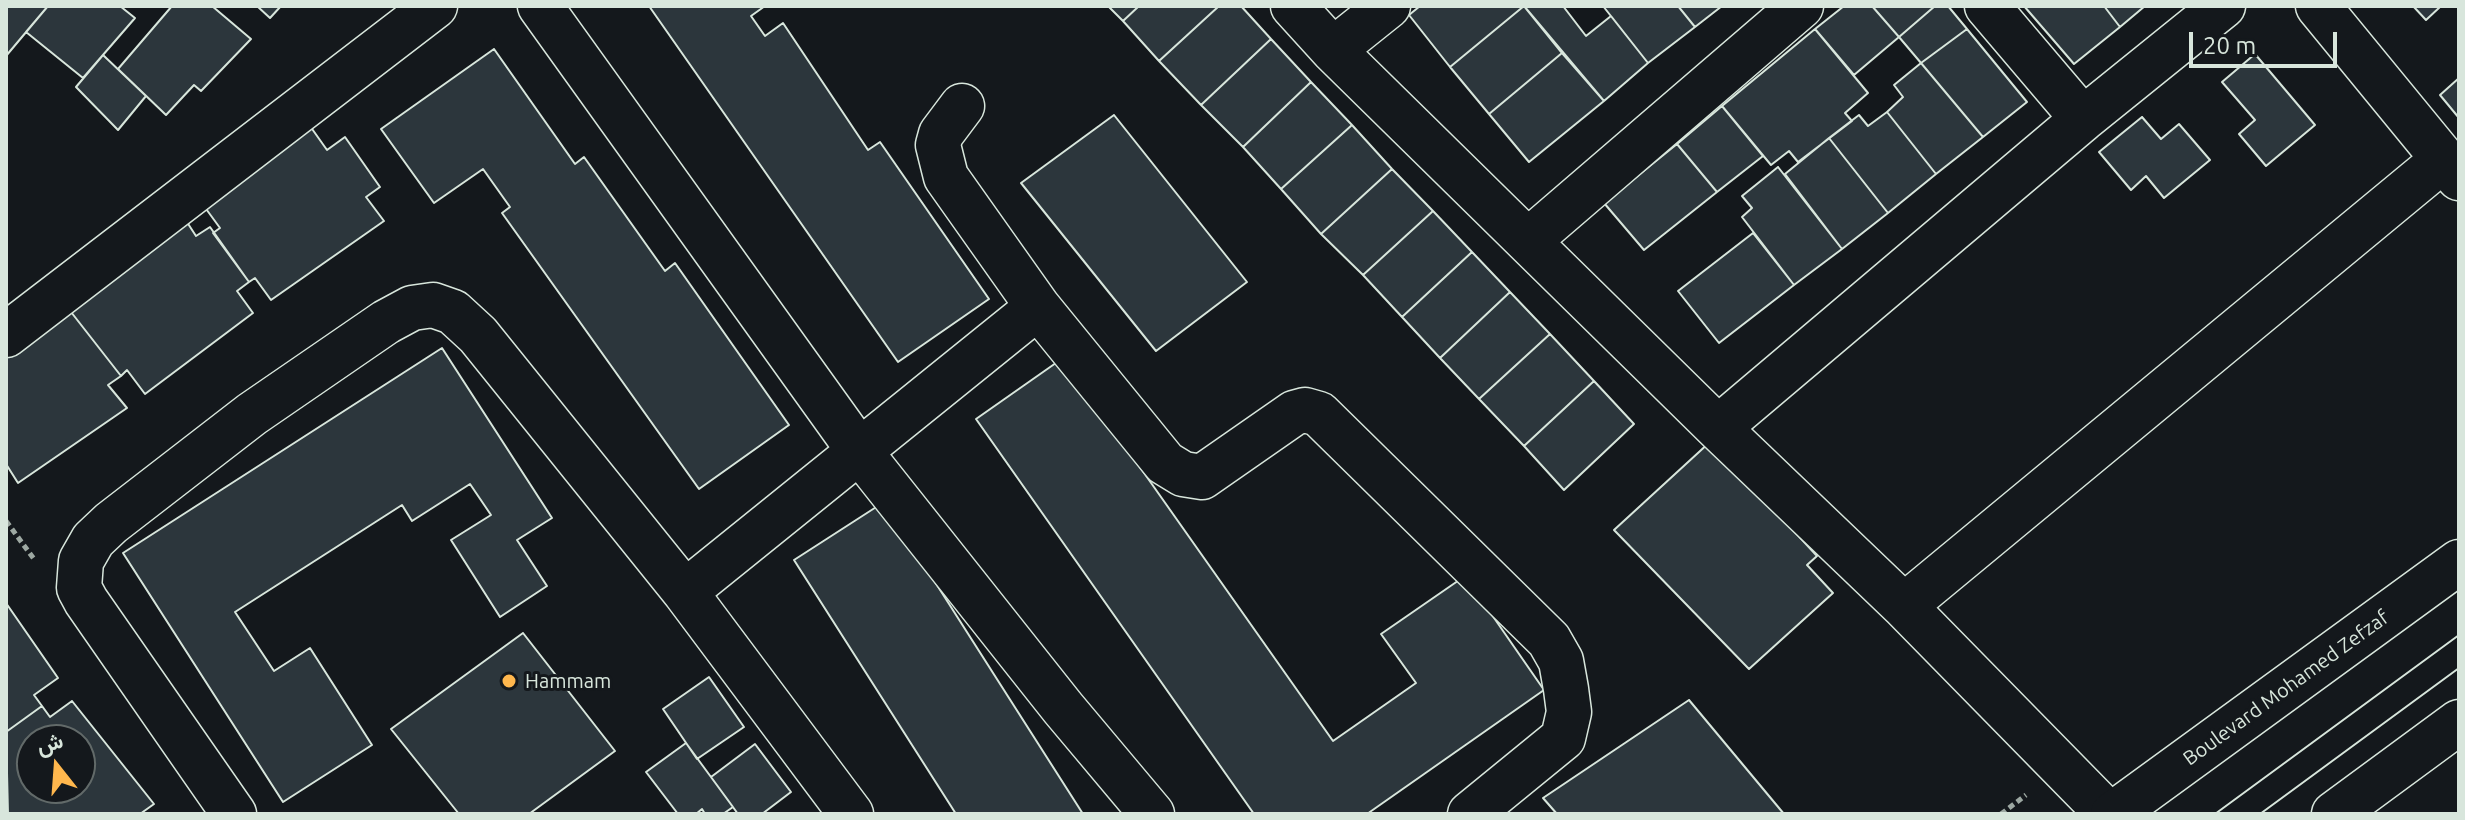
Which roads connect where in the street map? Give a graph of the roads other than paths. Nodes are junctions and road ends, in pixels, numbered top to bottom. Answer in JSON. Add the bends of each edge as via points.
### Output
{"nodes":[{"id":1,"x":435,"y":6,"type":"edge"},
{"id":2,"x":540,"y":6,"type":"edge"},
{"id":3,"x":1293,"y":6,"type":"edge"},
{"id":4,"x":1388,"y":6,"type":"edge"},
{"id":5,"x":1801,"y":6,"type":"edge"},
{"id":6,"x":1987,"y":6,"type":"edge"},
{"id":7,"x":2223,"y":6,"type":"edge"},
{"id":8,"x":2318,"y":6,"type":"edge"},
{"id":9,"x":1333,"y":50,"type":"junction"},
{"id":10,"x":962,"y":106,"type":"dead end"},
{"id":11,"x":2083,"y":119,"type":"junction"},
{"id":12,"x":2452,"y":168,"type":"edge"},
{"id":13,"x":1528,"y":241,"type":"junction"},
{"id":14,"x":1038,"y":307,"type":"junction"},
{"id":15,"x":6,"y":335,"type":"edge"},
{"id":16,"x":1718,"y":428,"type":"junction"},
{"id":17,"x":860,"y":452,"type":"junction"},
{"id":18,"x":2459,"y":562,"type":"edge"},
{"id":19,"x":685,"y":592,"type":"junction"},
{"id":20,"x":1904,"y":606,"type":"junction"},
{"id":21,"x":2459,"y":722,"type":"edge"},
{"id":22,"x":234,"y":814,"type":"edge"},
{"id":23,"x":851,"y":814,"type":"edge"},
{"id":24,"x":1152,"y":814,"type":"edge"},
{"id":25,"x":1470,"y":814,"type":"edge"},
{"id":26,"x":2111,"y":814,"type":"edge"},
{"id":27,"x":2334,"y":814,"type":"edge"}],
"edges":[{"from":1,"to":15,"type":"street"},
{"from":2,"to":17,"type":"street"},
{"from":3,"to":9,"type":"street"},
{"from":4,"to":9,"type":"street"},
{"from":5,"to":13,"type":"street"},
{"from":6,"to":11,"type":"street"},
{"from":7,"to":11,"type":"street"},
{"from":8,"to":12,"type":"street"},
{"from":9,"to":13,"type":"street"},
{"from":10,"to":14,"type":"street","via":[[941,134],[942,166]]},
{"from":11,"to":16,"type":"street"},
{"from":12,"to":20,"type":"street"},
{"from":13,"to":16,"type":"street"},
{"from":14,"to":17,"type":"street"},
{"from":14,"to":25,"type":"street","via":[[1165,463],[1183,474],[1202,477],[1218,469],[1294,413],[1305,410],[1325,417],[1549,640],[1561,661],[1566,689],[1569,712],[1563,738]]},
{"from":16,"to":20,"type":"street"},
{"from":17,"to":19,"type":"street"},
{"from":17,"to":24,"type":"street"},
{"from":18,"to":26,"type":"street","name":"Boulevard Mohamed Zefzaf"},
{"from":19,"to":22,"type":"street","via":[[464,321],[433,305],[402,313],[252,414],[122,514],[93,540],[81,561],[79,588],[86,601]]},
{"from":19,"to":23,"type":"street"},
{"from":20,"to":26,"type":"street"},
{"from":21,"to":27,"type":"street"}]}
